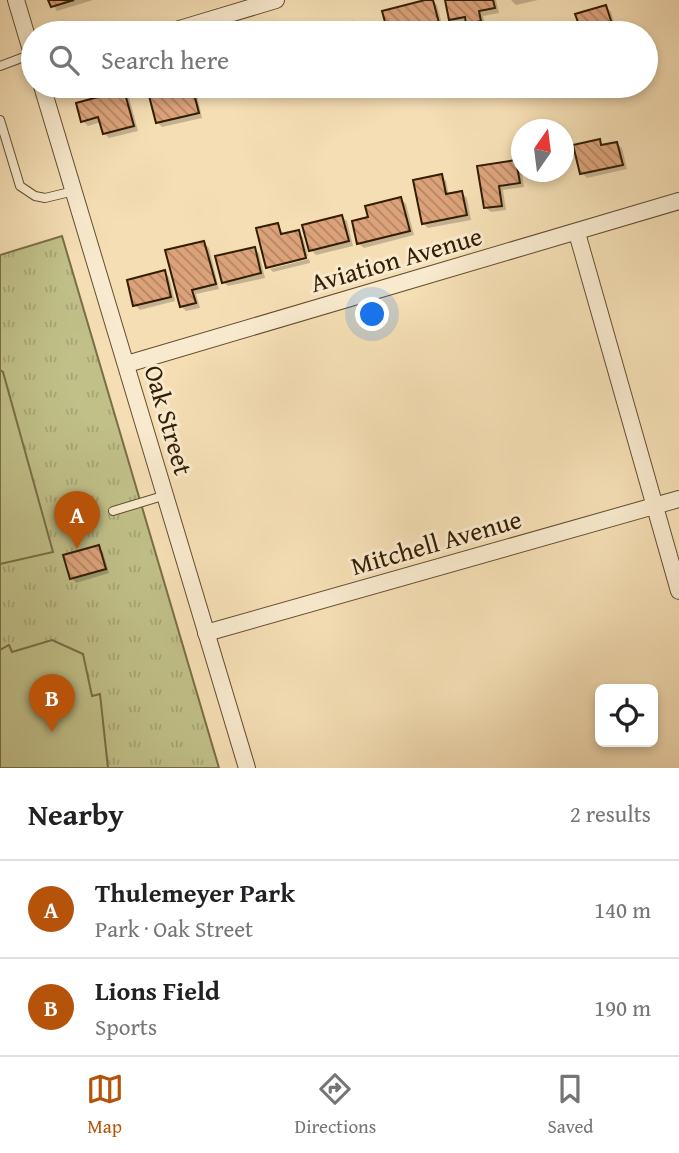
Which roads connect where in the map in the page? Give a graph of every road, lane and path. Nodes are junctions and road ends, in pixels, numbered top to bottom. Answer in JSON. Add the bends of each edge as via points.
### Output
{"nodes":[{"id":1,"x":16,"y":0,"type":"edge"},
{"id":2,"x":276,"y":0,"type":"edge"},
{"id":3,"x":22,"y":21,"type":"edge"},
{"id":4,"x":206,"y":21,"type":"edge"},
{"id":5,"x":21,"y":59,"type":"edge"},
{"id":6,"x":0,"y":66,"type":"edge"},
{"id":7,"x":46,"y":98,"type":"edge"},
{"id":8,"x":0,"y":120,"type":"edge"},
{"id":9,"x":75,"y":191,"type":"junction"},
{"id":10,"x":679,"y":201,"type":"edge"},
{"id":11,"x":577,"y":233,"type":"junction"},
{"id":12,"x":127,"y":364,"type":"junction"},
{"id":13,"x":166,"y":495,"type":"junction"},
{"id":14,"x":679,"y":499,"type":"edge"},
{"id":15,"x":656,"y":506,"type":"junction"},
{"id":16,"x":113,"y":511,"type":"dead end"},
{"id":17,"x":679,"y":591,"type":"edge"},
{"id":18,"x":206,"y":633,"type":"junction"},
{"id":19,"x":247,"y":768,"type":"edge"}],
"edges":[{"from":1,"to":3,"type":"street"},
{"from":2,"to":4,"type":"street"},
{"from":5,"to":6,"type":"lane"},
{"from":7,"to":9,"type":"street","name":"Oak Street"},
{"from":8,"to":9,"type":"lane","via":[[20,186],[45,198]]},
{"from":9,"to":12,"type":"street","name":"Oak Street"},
{"from":10,"to":11,"type":"street","name":"Aviation Avenue"},
{"from":11,"to":12,"type":"street","name":"Aviation Avenue"},
{"from":11,"to":15,"type":"street"},
{"from":12,"to":13,"type":"street","name":"Oak Street"},
{"from":13,"to":16,"type":"lane"},
{"from":13,"to":18,"type":"street","name":"Oak Street"},
{"from":14,"to":15,"type":"street","name":"Mitchell Avenue"},
{"from":15,"to":17,"type":"street"},
{"from":15,"to":18,"type":"street","name":"Mitchell Avenue"},
{"from":18,"to":19,"type":"street","name":"Oak Street"}]}
